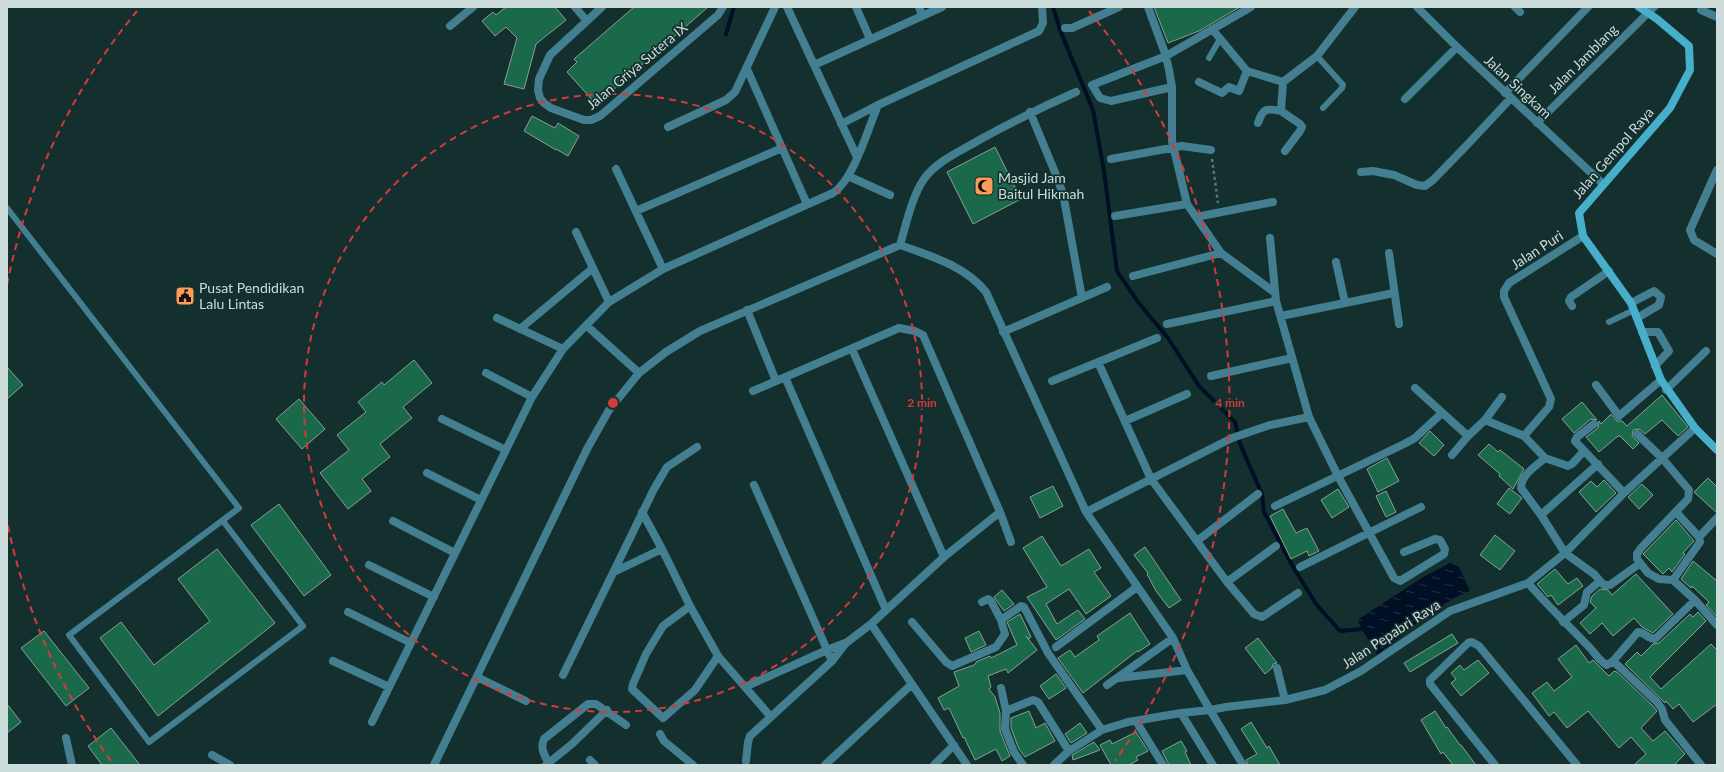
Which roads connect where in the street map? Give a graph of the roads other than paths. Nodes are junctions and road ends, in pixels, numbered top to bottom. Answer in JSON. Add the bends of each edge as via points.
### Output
{"nodes":[{"id":1,"x":473,"y":7,"type":"edge"},
{"id":2,"x":575,"y":7,"type":"edge"},
{"id":3,"x":602,"y":7,"type":"edge"},
{"id":4,"x":723,"y":7,"type":"edge"},
{"id":5,"x":775,"y":7,"type":"edge"},
{"id":6,"x":787,"y":7,"type":"edge"},
{"id":7,"x":856,"y":7,"type":"edge"},
{"id":8,"x":919,"y":7,"type":"edge"},
{"id":9,"x":942,"y":7,"type":"edge"},
{"id":10,"x":1042,"y":7,"type":"edge"},
{"id":11,"x":1119,"y":7,"type":"edge"},
{"id":12,"x":1148,"y":7,"type":"edge"},
{"id":13,"x":1251,"y":7,"type":"edge"},
{"id":14,"x":1355,"y":7,"type":"edge"},
{"id":15,"x":1417,"y":7,"type":"edge"},
{"id":16,"x":1588,"y":7,"type":"edge"},
{"id":17,"x":1639,"y":7,"type":"edge"},
{"id":18,"x":1651,"y":10,"type":"edge"},
{"id":19,"x":1702,"y":10,"type":"dead end"},
{"id":20,"x":922,"y":15,"type":"junction"},
{"id":21,"x":1717,"y":18,"type":"edge"},
{"id":22,"x":586,"y":20,"type":"junction"},
{"id":23,"x":450,"y":26,"type":"dead end"},
{"id":24,"x":1065,"y":28,"type":"dead end"},
{"id":25,"x":1212,"y":29,"type":"junction"},
{"id":26,"x":1220,"y":38,"type":"junction"},
{"id":27,"x":870,"y":39,"type":"junction"},
{"id":28,"x":1457,"y":47,"type":"junction"},
{"id":29,"x":1166,"y":56,"type":"junction"},
{"id":30,"x":1317,"y":56,"type":"junction"},
{"id":31,"x":1209,"y":58,"type":"dead end"},
{"id":32,"x":814,"y":65,"type":"junction"},
{"id":33,"x":747,"y":69,"type":"junction"},
{"id":34,"x":1247,"y":72,"type":"junction"},
{"id":35,"x":1199,"y":82,"type":"dead end"},
{"id":36,"x":1283,"y":82,"type":"junction"},
{"id":37,"x":1172,"y":87,"type":"junction"},
{"id":38,"x":1076,"y":92,"type":"dead end"},
{"id":39,"x":1508,"y":96,"type":"junction"},
{"id":40,"x":1405,"y":98,"type":"dead end"},
{"id":41,"x":878,"y":105,"type":"junction"},
{"id":42,"x":1323,"y":108,"type":"dead end"},
{"id":43,"x":1281,"y":111,"type":"junction"},
{"id":44,"x":1030,"y":112,"type":"junction"},
{"id":45,"x":1258,"y":123,"type":"dead end"},
{"id":46,"x":1538,"y":123,"type":"junction"},
{"id":47,"x":841,"y":124,"type":"junction"},
{"id":48,"x":668,"y":127,"type":"dead end"},
{"id":49,"x":782,"y":148,"type":"junction"},
{"id":50,"x":1173,"y":148,"type":"junction"},
{"id":51,"x":1211,"y":150,"type":"road end"},
{"id":52,"x":1285,"y":151,"type":"dead end"},
{"id":53,"x":857,"y":157,"type":"junction"},
{"id":54,"x":1111,"y":159,"type":"dead end"},
{"id":55,"x":616,"y":169,"type":"dead end"},
{"id":56,"x":1717,"y":170,"type":"edge"},
{"id":57,"x":1361,"y":172,"type":"dead end"},
{"id":58,"x":848,"y":176,"type":"junction"},
{"id":59,"x":1603,"y":184,"type":"junction"},
{"id":60,"x":890,"y":195,"type":"dead end"},
{"id":61,"x":1273,"y":202,"type":"dead end"},
{"id":62,"x":807,"y":204,"type":"junction"},
{"id":63,"x":1186,"y":204,"type":"junction"},
{"id":64,"x":7,"y":208,"type":"edge"},
{"id":65,"x":636,"y":211,"type":"junction"},
{"id":66,"x":1115,"y":216,"type":"dead end"},
{"id":67,"x":1196,"y":217,"type":"junction"},
{"id":68,"x":576,"y":232,"type":"dead end"},
{"id":69,"x":1583,"y":236,"type":"junction"},
{"id":70,"x":1270,"y":238,"type":"dead end"},
{"id":71,"x":900,"y":245,"type":"junction"},
{"id":72,"x":1221,"y":253,"type":"junction"},
{"id":73,"x":1389,"y":253,"type":"dead end"},
{"id":74,"x":1717,"y":254,"type":"edge"},
{"id":75,"x":1336,"y":262,"type":"dead end"},
{"id":76,"x":593,"y":268,"type":"junction"},
{"id":77,"x":663,"y":269,"type":"junction"},
{"id":78,"x":1609,"y":271,"type":"junction"},
{"id":79,"x":1132,"y":276,"type":"dead end"},
{"id":80,"x":1107,"y":287,"type":"dead end"},
{"id":81,"x":1274,"y":292,"type":"junction"},
{"id":82,"x":1394,"y":293,"type":"junction"},
{"id":83,"x":1082,"y":298,"type":"junction"},
{"id":84,"x":1276,"y":301,"type":"junction"},
{"id":85,"x":609,"y":302,"type":"junction"},
{"id":86,"x":1345,"y":303,"type":"junction"},
{"id":87,"x":1572,"y":306,"type":"dead end"},
{"id":88,"x":747,"y":310,"type":"junction"},
{"id":89,"x":1634,"y":310,"type":"junction"},
{"id":90,"x":1281,"y":316,"type":"junction"},
{"id":91,"x":497,"y":318,"type":"dead end"},
{"id":92,"x":1608,"y":322,"type":"dead end"},
{"id":93,"x":1167,"y":324,"type":"dead end"},
{"id":94,"x":1399,"y":324,"type":"dead end"},
{"id":95,"x":587,"y":326,"type":"junction"},
{"id":96,"x":520,"y":329,"type":"junction"},
{"id":97,"x":1003,"y":332,"type":"junction"},
{"id":98,"x":1642,"y":332,"type":"junction"},
{"id":99,"x":1157,"y":338,"type":"dead end"},
{"id":100,"x":852,"y":348,"type":"junction"},
{"id":101,"x":563,"y":349,"type":"junction"},
{"id":102,"x":1706,"y":351,"type":"dead end"},
{"id":103,"x":1292,"y":358,"type":"junction"},
{"id":104,"x":1098,"y":362,"type":"junction"},
{"id":105,"x":1655,"y":366,"type":"junction"},
{"id":106,"x":486,"y":373,"type":"dead end"},
{"id":107,"x":639,"y":373,"type":"junction"},
{"id":108,"x":1211,"y":376,"type":"dead end"},
{"id":109,"x":785,"y":377,"type":"junction"},
{"id":110,"x":1661,"y":380,"type":"junction"},
{"id":111,"x":776,"y":381,"type":"junction"},
{"id":112,"x":1052,"y":381,"type":"dead end"},
{"id":113,"x":1596,"y":385,"type":"dead end"},
{"id":114,"x":1415,"y":388,"type":"dead end"},
{"id":115,"x":753,"y":390,"type":"dead end"},
{"id":116,"x":1666,"y":390,"type":"junction"},
{"id":117,"x":1187,"y":394,"type":"dead end"},
{"id":118,"x":532,"y":397,"type":"junction"},
{"id":119,"x":1502,"y":397,"type":"dead end"},
{"id":120,"x":1442,"y":413,"type":"junction"},
{"id":121,"x":1309,"y":417,"type":"junction"},
{"id":122,"x":442,"y":419,"type":"dead end"},
{"id":123,"x":1484,"y":420,"type":"junction"},
{"id":124,"x":1126,"y":421,"type":"junction"},
{"id":125,"x":1594,"y":424,"type":"dead end"},
{"id":126,"x":1695,"y":428,"type":"junction"},
{"id":127,"x":1637,"y":434,"type":"dead end"},
{"id":128,"x":1468,"y":436,"type":"junction"},
{"id":129,"x":1524,"y":436,"type":"junction"},
{"id":130,"x":697,"y":447,"type":"dead end"},
{"id":131,"x":506,"y":450,"type":"junction"},
{"id":132,"x":1717,"y":450,"type":"edge"},
{"id":133,"x":1584,"y":451,"type":"junction"},
{"id":134,"x":1452,"y":455,"type":"dead end"},
{"id":135,"x":1545,"y":458,"type":"junction"},
{"id":136,"x":1662,"y":458,"type":"junction"},
{"id":137,"x":1598,"y":464,"type":"junction"},
{"id":138,"x":427,"y":473,"type":"dead end"},
{"id":139,"x":1338,"y":476,"type":"junction"},
{"id":140,"x":1151,"y":479,"type":"junction"},
{"id":141,"x":754,"y":485,"type":"dead end"},
{"id":142,"x":1624,"y":493,"type":"junction"},
{"id":143,"x":1258,"y":494,"type":"dead end"},
{"id":144,"x":481,"y":500,"type":"junction"},
{"id":145,"x":1275,"y":506,"type":"dead end"},
{"id":146,"x":1421,"y":506,"type":"dead end"},
{"id":147,"x":642,"y":512,"type":"junction"},
{"id":148,"x":1000,"y":512,"type":"junction"},
{"id":149,"x":1086,"y":512,"type":"junction"},
{"id":150,"x":1676,"y":512,"type":"junction"},
{"id":151,"x":1541,"y":515,"type":"junction"},
{"id":152,"x":1717,"y":518,"type":"edge"},
{"id":153,"x":223,"y":521,"type":"junction"},
{"id":154,"x":393,"y":521,"type":"dead end"},
{"id":155,"x":1370,"y":533,"type":"junction"},
{"id":156,"x":1699,"y":537,"type":"junction"},
{"id":157,"x":1197,"y":541,"type":"junction"},
{"id":158,"x":1010,"y":542,"type":"dead end"},
{"id":159,"x":1276,"y":546,"type":"dead end"},
{"id":160,"x":662,"y":549,"type":"junction"},
{"id":161,"x":1404,"y":552,"type":"dead end"},
{"id":162,"x":455,"y":553,"type":"junction"},
{"id":163,"x":1565,"y":553,"type":"junction"},
{"id":164,"x":944,"y":557,"type":"junction"},
{"id":165,"x":1639,"y":564,"type":"junction"},
{"id":166,"x":369,"y":565,"type":"dead end"},
{"id":167,"x":1300,"y":567,"type":"dead end"},
{"id":168,"x":614,"y":572,"type":"junction"},
{"id":169,"x":1673,"y":580,"type":"junction"},
{"id":170,"x":1226,"y":582,"type":"junction"},
{"id":171,"x":1600,"y":582,"type":"junction"},
{"id":172,"x":1528,"y":583,"type":"junction"},
{"id":173,"x":1137,"y":587,"type":"junction"},
{"id":174,"x":1298,"y":593,"type":"dead end"},
{"id":175,"x":434,"y":597,"type":"junction"},
{"id":176,"x":1695,"y":600,"type":"junction"},
{"id":177,"x":982,"y":602,"type":"dead end"},
{"id":178,"x":690,"y":606,"type":"junction"},
{"id":179,"x":886,"y":610,"type":"junction"},
{"id":180,"x":348,"y":612,"type":"dead end"},
{"id":181,"x":1001,"y":620,"type":"junction"},
{"id":182,"x":912,"y":622,"type":"dead end"},
{"id":183,"x":1563,"y":622,"type":"junction"},
{"id":184,"x":871,"y":624,"type":"junction"},
{"id":185,"x":1717,"y":625,"type":"edge"},
{"id":186,"x":1173,"y":638,"type":"junction"},
{"id":187,"x":412,"y":643,"type":"junction"},
{"id":188,"x":846,"y":643,"type":"junction"},
{"id":189,"x":1056,"y":648,"type":"dead end"},
{"id":190,"x":827,"y":650,"type":"junction"},
{"id":191,"x":718,"y":656,"type":"junction"},
{"id":192,"x":333,"y":661,"type":"dead end"},
{"id":193,"x":832,"y":661,"type":"junction"},
{"id":194,"x":1613,"y":661,"type":"junction"},
{"id":195,"x":1277,"y":668,"type":"dead end"},
{"id":196,"x":1187,"y":670,"type":"junction"},
{"id":197,"x":563,"y":675,"type":"dead end"},
{"id":198,"x":476,"y":677,"type":"junction"},
{"id":199,"x":1118,"y":678,"type":"junction"},
{"id":200,"x":912,"y":684,"type":"junction"},
{"id":201,"x":1107,"y":685,"type":"dead end"},
{"id":202,"x":389,"y":687,"type":"junction"},
{"id":203,"x":745,"y":687,"type":"junction"},
{"id":204,"x":1001,"y":688,"type":"dead end"},
{"id":205,"x":1285,"y":700,"type":"junction"},
{"id":206,"x":526,"y":701,"type":"dead end"},
{"id":207,"x":607,"y":710,"type":"junction"},
{"id":208,"x":1210,"y":710,"type":"junction"},
{"id":209,"x":1006,"y":711,"type":"junction"},
{"id":210,"x":1181,"y":713,"type":"junction"},
{"id":211,"x":771,"y":717,"type":"junction"},
{"id":212,"x":1136,"y":721,"type":"junction"},
{"id":213,"x":372,"y":722,"type":"dead end"},
{"id":214,"x":626,"y":725,"type":"dead end"},
{"id":215,"x":1102,"y":730,"type":"junction"},
{"id":216,"x":660,"y":734,"type":"dead end"},
{"id":217,"x":66,"y":738,"type":"dead end"},
{"id":218,"x":954,"y":745,"type":"junction"},
{"id":219,"x":1069,"y":751,"type":"junction"},
{"id":220,"x":212,"y":755,"type":"dead end"},
{"id":221,"x":746,"y":761,"type":"dead end"},
{"id":222,"x":547,"y":764,"type":"edge"},
{"id":223,"x":72,"y":765,"type":"edge"},
{"id":224,"x":230,"y":765,"type":"edge"},
{"id":225,"x":434,"y":765,"type":"edge"},
{"id":226,"x":694,"y":765,"type":"edge"},
{"id":227,"x":825,"y":765,"type":"edge"},
{"id":228,"x":934,"y":765,"type":"edge"},
{"id":229,"x":967,"y":765,"type":"edge"},
{"id":230,"x":1024,"y":765,"type":"edge"},
{"id":231,"x":1054,"y":765,"type":"edge"},
{"id":232,"x":1163,"y":765,"type":"edge"},
{"id":233,"x":1213,"y":765,"type":"edge"},
{"id":234,"x":1243,"y":765,"type":"edge"},
{"id":235,"x":1495,"y":765,"type":"edge"},
{"id":236,"x":1577,"y":765,"type":"edge"},
{"id":237,"x":1701,"y":765,"type":"edge"}],
"edges":[{"from":1,"to":23,"type":"street"},
{"from":2,"to":22,"type":"street"},
{"from":3,"to":22,"type":"street"},
{"from":4,"to":22,"type":"street","name":"Jalan Griya Sutera IX","via":[[718,15],[600,116],[591,120],[584,120],[551,108],[540,98],[538,90],[539,79],[550,55]]},
{"from":5,"to":33,"type":"street"},
{"from":6,"to":32,"type":"street"},
{"from":7,"to":27,"type":"street"},
{"from":8,"to":20,"type":"street"},
{"from":9,"to":20,"type":"street"},
{"from":10,"to":41,"type":"street","via":[[1044,23],[1039,32]]},
{"from":11,"to":24,"type":"street","via":[[1072,28]]},
{"from":12,"to":29,"type":"street"},
{"from":13,"to":25,"type":"street"},
{"from":14,"to":30,"type":"street"},
{"from":15,"to":28,"type":"street","name":"Jalan Singkam"},
{"from":16,"to":39,"type":"street"},
{"from":17,"to":18,"type":"street","name":"Jalan Gempol Raya"},
{"from":18,"to":46,"type":"street","name":"Jalan Jamblang"},
{"from":18,"to":59,"type":"street","name":"Jalan Gempol Raya","via":[[1689,46],[1690,70],[1670,108]]},
{"from":19,"to":21,"type":"street"},
{"from":20,"to":27,"type":"street"},
{"from":25,"to":26,"type":"street"},
{"from":25,"to":29,"type":"street"},
{"from":26,"to":31,"type":"lane"},
{"from":26,"to":34,"type":"street"},
{"from":27,"to":32,"type":"street"},
{"from":28,"to":39,"type":"street","name":"Jalan Singkam"},
{"from":28,"to":40,"type":"street"},
{"from":29,"to":37,"type":"street"},
{"from":29,"to":37,"type":"street","via":[[1092,85],[1100,98],[1111,100]]},
{"from":30,"to":36,"type":"street"},
{"from":30,"to":42,"type":"lane","via":[[1343,85]]},
{"from":32,"to":47,"type":"street"},
{"from":33,"to":48,"type":"street","via":[[730,97]]},
{"from":33,"to":49,"type":"street"},
{"from":34,"to":35,"type":"street","via":[[1239,91],[1228,87],[1222,93]]},
{"from":34,"to":36,"type":"street"},
{"from":36,"to":43,"type":"street"},
{"from":37,"to":50,"type":"street"},
{"from":38,"to":44,"type":"street"},
{"from":39,"to":46,"type":"street","name":"Jalan Singkam"},
{"from":39,"to":57,"type":"street","via":[[1448,165],[1425,186],[1394,175],[1373,171]]},
{"from":41,"to":47,"type":"street"},
{"from":41,"to":53,"type":"street"},
{"from":43,"to":45,"type":"street","via":[[1268,108],[1264,110]]},
{"from":43,"to":52,"type":"street","via":[[1302,127]]},
{"from":44,"to":71,"type":"street","via":[[946,159],[933,169],[917,193]]},
{"from":44,"to":83,"type":"street","via":[[1064,199]]},
{"from":46,"to":59,"type":"street","name":"Jalan Singkam"},
{"from":47,"to":53,"type":"street"},
{"from":49,"to":62,"type":"street"},
{"from":49,"to":65,"type":"street"},
{"from":50,"to":51,"type":"street","via":[[1188,146]]},
{"from":50,"to":54,"type":"street"},
{"from":50,"to":63,"type":"street"},
{"from":53,"to":58,"type":"street"},
{"from":55,"to":65,"type":"street"},
{"from":56,"to":74,"type":"street","via":[[1690,230],[1694,240]]},
{"from":58,"to":60,"type":"street"},
{"from":58,"to":62,"type":"street","via":[[833,193]]},
{"from":59,"to":69,"type":"street","name":"Jalan Gempol Raya","via":[[1579,213]]},
{"from":61,"to":67,"type":"street"},
{"from":62,"to":77,"type":"street"},
{"from":63,"to":66,"type":"street"},
{"from":63,"to":67,"type":"street"},
{"from":64,"to":153,"type":"lane","via":[[239,508]]},
{"from":65,"to":77,"type":"street"},
{"from":67,"to":72,"type":"street"},
{"from":68,"to":76,"type":"street"},
{"from":69,"to":78,"type":"street","name":"Jalan Gempol Raya"},
{"from":69,"to":129,"type":"street","name":"Jalan Puri","via":[[1506,287],[1504,297],[1551,399],[1549,407]]},
{"from":70,"to":81,"type":"street"},
{"from":71,"to":88,"type":"street"},
{"from":71,"to":97,"type":"street","via":[[948,263],[977,281],[986,292]]},
{"from":72,"to":79,"type":"street"},
{"from":72,"to":81,"type":"street"},
{"from":73,"to":82,"type":"street"},
{"from":75,"to":86,"type":"street"},
{"from":76,"to":85,"type":"street"},
{"from":76,"to":96,"type":"street"},
{"from":77,"to":85,"type":"street"},
{"from":78,"to":87,"type":"street","via":[[1571,297],[1569,301]]},
{"from":78,"to":89,"type":"street","name":"Jalan Gempol Raya"},
{"from":80,"to":83,"type":"street"},
{"from":81,"to":84,"type":"street"},
{"from":82,"to":86,"type":"street"},
{"from":82,"to":94,"type":"street"},
{"from":83,"to":97,"type":"street"},
{"from":84,"to":90,"type":"street"},
{"from":84,"to":93,"type":"street"},
{"from":85,"to":95,"type":"street"},
{"from":86,"to":90,"type":"street"},
{"from":88,"to":107,"type":"street","via":[[700,331]]},
{"from":88,"to":111,"type":"street"},
{"from":89,"to":92,"type":"lane"},
{"from":89,"to":98,"type":"street","name":"Jalan Gempol Raya"},
{"from":90,"to":103,"type":"street"},
{"from":91,"to":96,"type":"street"},
{"from":95,"to":101,"type":"street"},
{"from":95,"to":107,"type":"street"},
{"from":96,"to":101,"type":"street"},
{"from":97,"to":149,"type":"street"},
{"from":98,"to":105,"type":"street","name":"Jalan Gempol Raya"},
{"from":98,"to":105,"type":"street","via":[[1658,332],[1669,351]]},
{"from":99,"to":104,"type":"street"},
{"from":100,"to":109,"type":"street"},
{"from":100,"to":148,"type":"street","via":[[899,328],[923,335]]},
{"from":100,"to":164,"type":"street"},
{"from":101,"to":118,"type":"street"},
{"from":102,"to":116,"type":"street"},
{"from":103,"to":108,"type":"street"},
{"from":103,"to":121,"type":"street"},
{"from":104,"to":112,"type":"street"},
{"from":104,"to":124,"type":"street"},
{"from":105,"to":110,"type":"street","name":"Jalan Gempol Raya"},
{"from":106,"to":118,"type":"street"},
{"from":107,"to":198,"type":"street","via":[[609,410],[587,449]]},
{"from":109,"to":111,"type":"street"},
{"from":109,"to":179,"type":"street"},
{"from":110,"to":113,"type":"street","via":[[1620,416]]},
{"from":110,"to":116,"type":"street","name":"Jalan Gempol Raya"},
{"from":111,"to":115,"type":"street"},
{"from":114,"to":120,"type":"street"},
{"from":116,"to":126,"type":"street","name":"Jalan Gempol Raya"},
{"from":117,"to":124,"type":"street"},
{"from":118,"to":131,"type":"street"},
{"from":119,"to":123,"type":"street"},
{"from":120,"to":128,"type":"street"},
{"from":120,"to":139,"type":"street","via":[[1415,438]]},
{"from":121,"to":139,"type":"street"},
{"from":121,"to":140,"type":"street","via":[[1270,425],[1232,438]]},
{"from":122,"to":131,"type":"street"},
{"from":123,"to":128,"type":"street"},
{"from":123,"to":129,"type":"street"},
{"from":124,"to":140,"type":"street"},
{"from":125,"to":133,"type":"street","via":[[1575,441]]},
{"from":126,"to":132,"type":"street","name":"Jalan Gempol Raya"},
{"from":126,"to":136,"type":"street","name":"Jalan Pepabri Raya"},
{"from":127,"to":136,"type":"street"},
{"from":128,"to":134,"type":"street"},
{"from":129,"to":135,"type":"street"},
{"from":130,"to":147,"type":"street","via":[[667,467]]},
{"from":131,"to":144,"type":"street"},
{"from":133,"to":135,"type":"street","via":[[1568,466]]},
{"from":133,"to":137,"type":"street"},
{"from":135,"to":151,"type":"street","via":[[1528,472],[1521,483],[1523,493]]},
{"from":136,"to":142,"type":"street","name":"Jalan Pepabri Raya"},
{"from":136,"to":150,"type":"street","via":[[1690,490],[1688,499]]},
{"from":137,"to":142,"type":"street"},
{"from":137,"to":151,"type":"street"},
{"from":138,"to":144,"type":"street"},
{"from":139,"to":145,"type":"street"},
{"from":139,"to":155,"type":"street"},
{"from":140,"to":149,"type":"street"},
{"from":140,"to":157,"type":"street"},
{"from":141,"to":190,"type":"street"},
{"from":142,"to":163,"type":"street","name":"Jalan Pepabri Raya"},
{"from":143,"to":157,"type":"street"},
{"from":144,"to":162,"type":"street"},
{"from":146,"to":155,"type":"street"},
{"from":147,"to":160,"type":"street"},
{"from":147,"to":168,"type":"street"},
{"from":148,"to":158,"type":"street"},
{"from":148,"to":164,"type":"street"},
{"from":149,"to":173,"type":"street"},
{"from":150,"to":156,"type":"street"},
{"from":150,"to":165,"type":"street","via":[[1641,548],[1637,554]]},
{"from":151,"to":163,"type":"street"},
{"from":152,"to":156,"type":"street"},
{"from":153,"to":153,"type":"lane","via":[[69,635],[149,742],[303,626]]},
{"from":154,"to":162,"type":"street"},
{"from":155,"to":161,"type":"street","via":[[1394,578],[1400,581],[1444,554],[1445,549],[1440,540],[1435,539]]},
{"from":155,"to":167,"type":"street"},
{"from":156,"to":169,"type":"street","via":[[1700,542]]},
{"from":157,"to":170,"type":"street"},
{"from":159,"to":170,"type":"street"},
{"from":160,"to":168,"type":"street"},
{"from":160,"to":178,"type":"street"},
{"from":162,"to":175,"type":"street"},
{"from":163,"to":171,"type":"street","via":[[1594,574]]},
{"from":163,"to":172,"type":"street","name":"Jalan Pepabri Raya"},
{"from":164,"to":179,"type":"street"},
{"from":165,"to":169,"type":"street","via":[[1653,577]]},
{"from":165,"to":171,"type":"street","via":[[1610,585]]},
{"from":166,"to":175,"type":"street"},
{"from":168,"to":197,"type":"street"},
{"from":169,"to":176,"type":"street"},
{"from":170,"to":174,"type":"street","via":[[1258,616],[1262,617]]},
{"from":171,"to":183,"type":"street","via":[[1587,592],[1584,605]]},
{"from":172,"to":183,"type":"street"},
{"from":172,"to":205,"type":"street","name":"Jalan Pepabri Raya","via":[[1450,611],[1362,671],[1325,690]]},
{"from":173,"to":186,"type":"street"},
{"from":173,"to":189,"type":"street"},
{"from":175,"to":187,"type":"street"},
{"from":176,"to":185,"type":"street"},
{"from":176,"to":194,"type":"street","via":[[1655,639],[1638,632]]},
{"from":177,"to":181,"type":"street","via":[[988,599],[991,601]]},
{"from":178,"to":191,"type":"street"},
{"from":178,"to":191,"type":"street","via":[[664,626],[646,654],[632,689],[663,718],[695,690]]},
{"from":179,"to":184,"type":"street"},
{"from":180,"to":187,"type":"street"},
{"from":181,"to":182,"type":"street","via":[[1005,634],[996,647],[952,666]]},
{"from":181,"to":215,"type":"street","via":[[1021,606],[1024,607],[1048,653]]},
{"from":183,"to":194,"type":"street","via":[[1604,664]]},
{"from":184,"to":188,"type":"street"},
{"from":184,"to":200,"type":"street"},
{"from":186,"to":196,"type":"street"},
{"from":186,"to":199,"type":"street"},
{"from":187,"to":202,"type":"street"},
{"from":188,"to":190,"type":"street"},
{"from":188,"to":193,"type":"street"},
{"from":190,"to":193,"type":"street"},
{"from":190,"to":203,"type":"street"},
{"from":191,"to":203,"type":"street"},
{"from":192,"to":202,"type":"street"},
{"from":193,"to":211,"type":"street"},
{"from":194,"to":237,"type":"street","via":[[1657,702],[1665,720]]},
{"from":195,"to":205,"type":"street"},
{"from":196,"to":199,"type":"street"},
{"from":196,"to":208,"type":"street"},
{"from":198,"to":206,"type":"street"},
{"from":198,"to":225,"type":"street"},
{"from":199,"to":201,"type":"street"},
{"from":200,"to":218,"type":"street"},
{"from":200,"to":227,"type":"street"},
{"from":202,"to":213,"type":"street"},
{"from":203,"to":211,"type":"street"},
{"from":204,"to":209,"type":"street"},
{"from":205,"to":208,"type":"street","name":"Jalan Pepabri Raya"},
{"from":207,"to":214,"type":"street"},
{"from":207,"to":222,"type":"street"},
{"from":207,"to":222,"type":"street","via":[[596,704],[588,704],[544,739],[541,744]]},
{"from":208,"to":210,"type":"street","name":"Jalan Pepabri Raya"},
{"from":208,"to":234,"type":"street"},
{"from":209,"to":219,"type":"street","via":[[1032,700],[1038,702]]},
{"from":209,"to":230,"type":"street","via":[[1005,730],[1014,752]]},
{"from":210,"to":212,"type":"street","name":"Jalan Pepabri Raya"},
{"from":210,"to":233,"type":"street"},
{"from":211,"to":221,"type":"street","via":[[750,736]]},
{"from":212,"to":215,"type":"street","name":"Jalan Pepabri Raya"},
{"from":212,"to":232,"type":"street"},
{"from":215,"to":219,"type":"street","name":"Jalan Pepabri Raya"},
{"from":216,"to":226,"type":"street","via":[[664,741]]},
{"from":217,"to":223,"type":"street"},
{"from":218,"to":228,"type":"street"},
{"from":218,"to":229,"type":"street"},
{"from":219,"to":231,"type":"street","name":"Jalan Pepabri Raya"},
{"from":220,"to":224,"type":"street"},
{"from":235,"to":236,"type":"street","via":[[1430,684],[1430,680],[1472,642],[1479,646]]}]}
